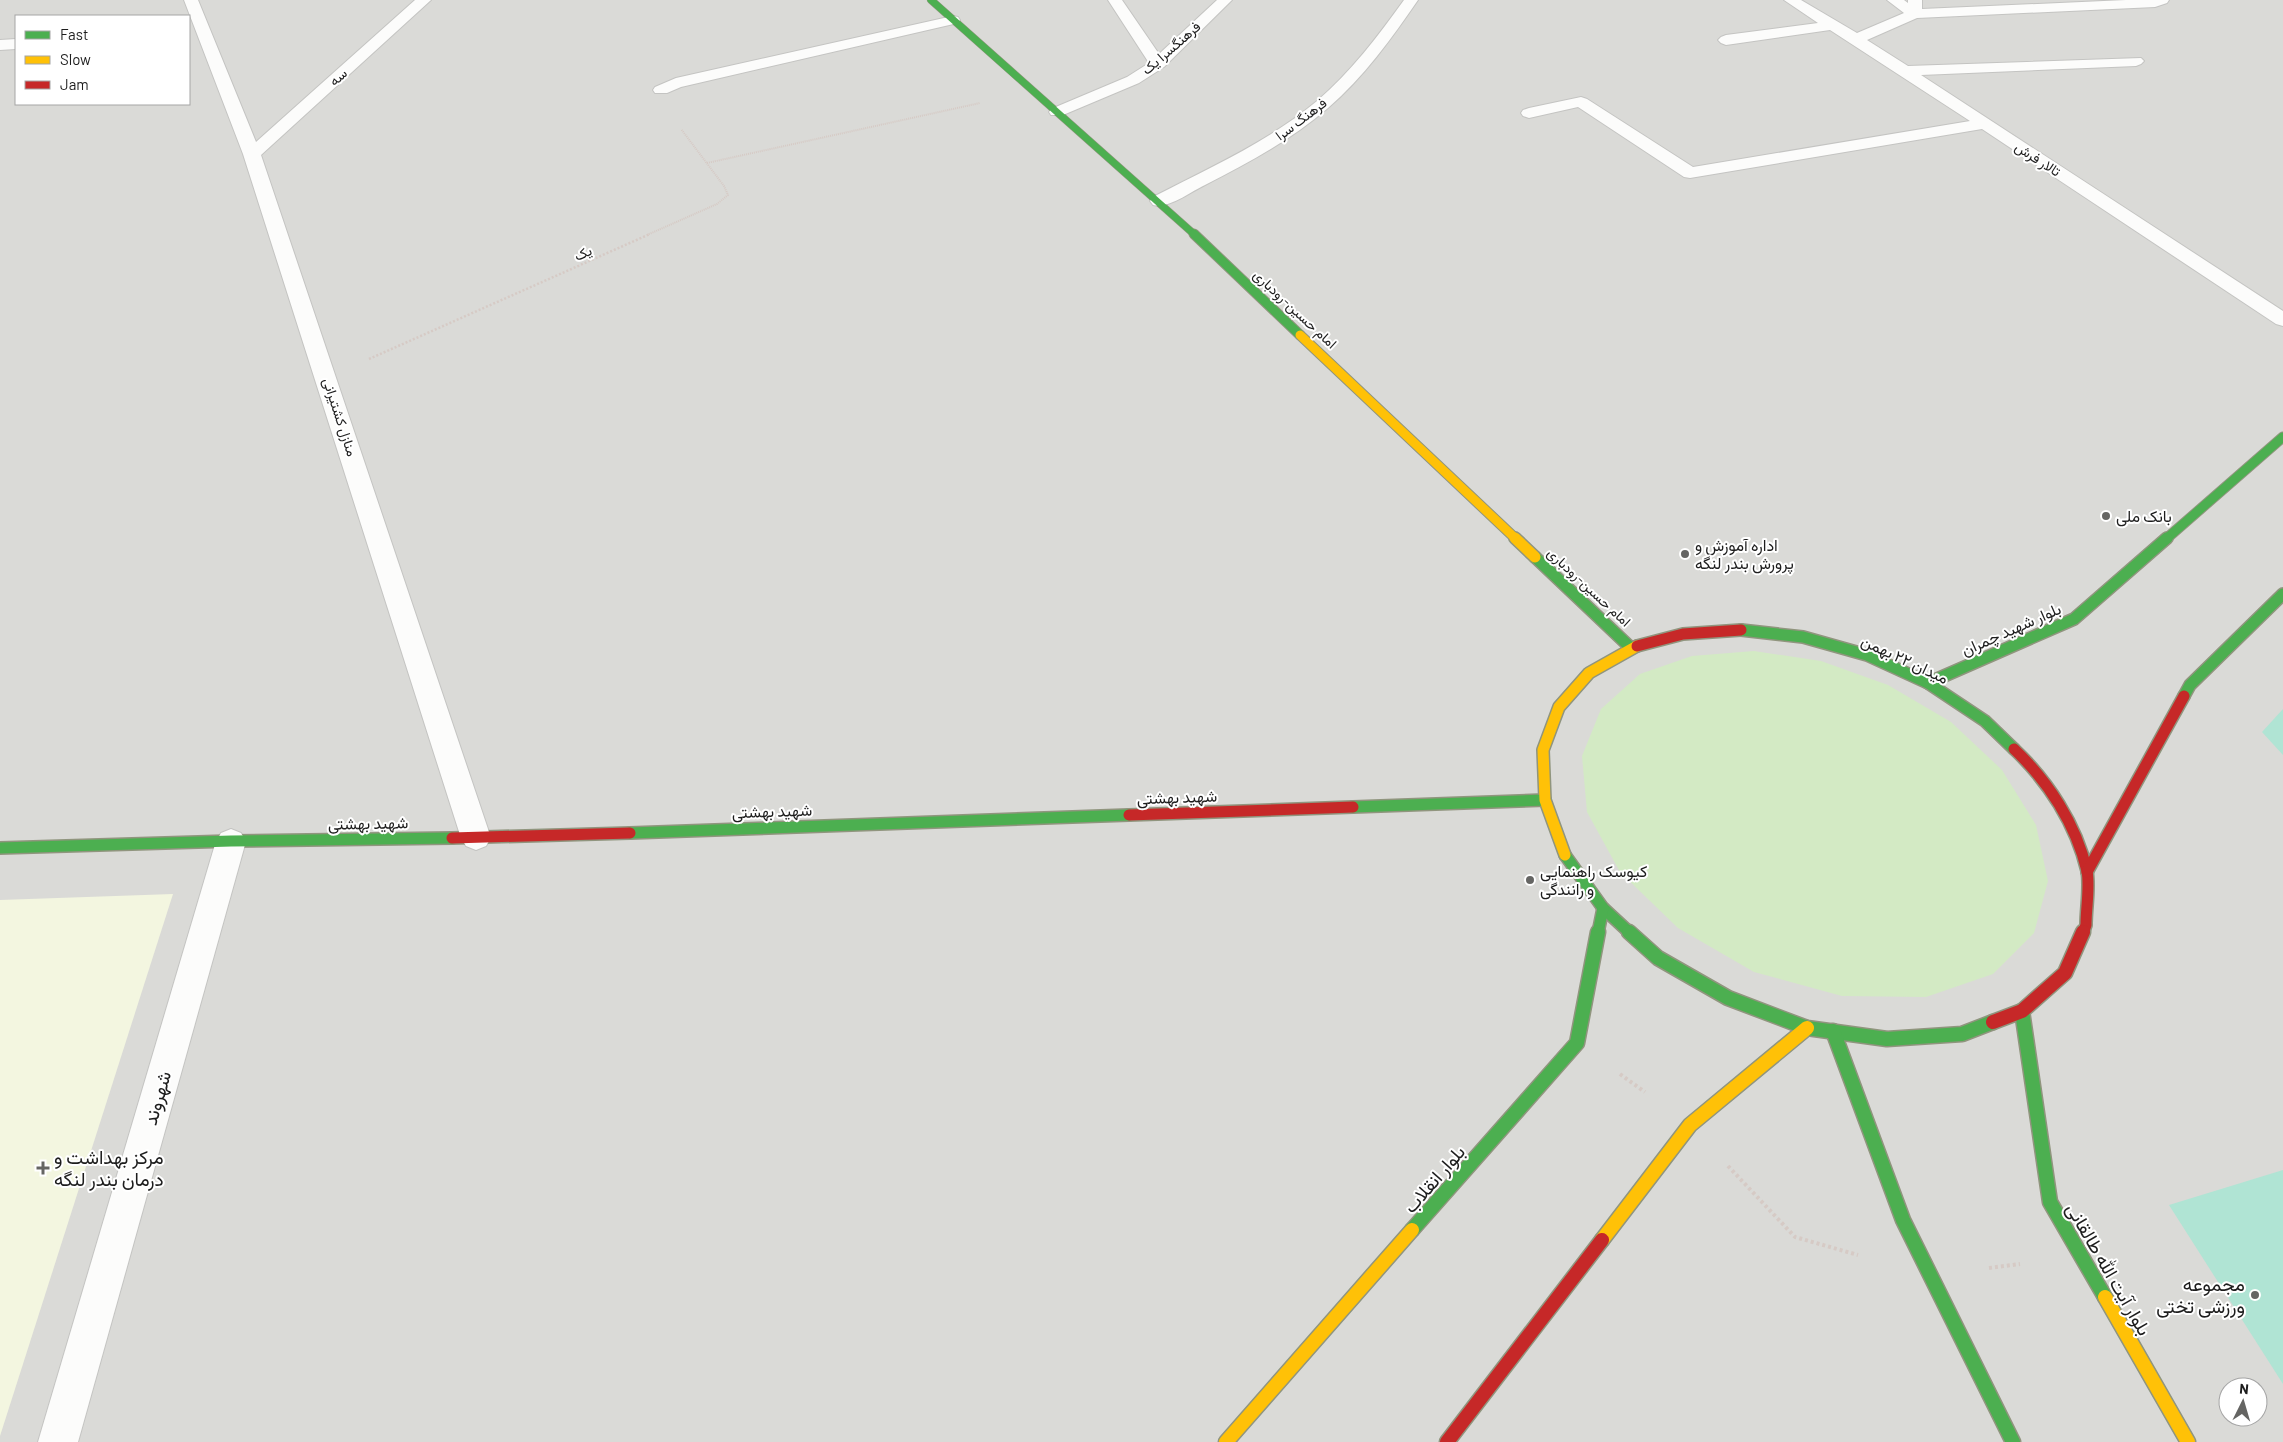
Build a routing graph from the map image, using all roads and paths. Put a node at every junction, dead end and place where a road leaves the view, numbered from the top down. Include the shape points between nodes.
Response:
1 (191, 0) edge
2 (424, 0) edge
3 (931, 0) edge
4 (1114, 0) edge
5 (1225, 0) edge
6 (1411, 0) edge
7 (1791, 0) edge
8 (1894, 0) edge
9 (2162, 0) edge
10 (1915, 7) edge
11 (953, 20) junction
12 (1833, 25) junction
13 (197, 35) edge
14 (1856, 39) junction
15 (1726, 40) dead end
16 (0, 44) edge
17 (15, 44) edge
18 (2136, 61) dead end
19 (1158, 64) junction
20 (1904, 71) junction
21 (661, 90) joint
22 (1033, 91) junction
23 (1057, 112) junction
24 (1530, 113) dead end
25 (1984, 124) junction
26 (252, 154) junction
27 (707, 163) junction
28 (1159, 200) junction
29 (2283, 320) edge
30 (327, 378) junction
31 (2283, 437) edge
32 (2283, 594) edge
33 (1631, 648) junction
34 (1928, 684) junction
35 (1545, 800) junction
36 (476, 838) junction
37 (231, 841) junction
38 (0, 848) edge
39 (2087, 872) junction
40 (1603, 908) junction
41 (2022, 1011) junction
42 (1808, 1028) junction
43 (1833, 1031) junction
44 (1577, 1043) junction
45 (1690, 1125) junction
46 (2082, 1257) junction
47 (1930, 1274) junction
48 (58, 1442) edge
49 (1226, 1442) edge
50 (1447, 1442) edge
51 (2013, 1442) edge
52 (2188, 1442) edge

1 - 13 street, منازل کشتیرانی
2 - 26 street, سه
3 - 11 main road, امام حسین-رودباری
4 - 19 street
5 - 19 street, فرهنگسرا یک
6 - 28 street, فرهنگ سرا via 1375,51 1322,105 1265,146
7 - 12 street, تالار فرش
8 - 10 street
9 - 10 street via 2155,3
10 - 14 street
11 - 21 street via 676,83
11 - 22 main road, امام حسین-رودباری
12 - 14 street, تالار فرش
12 - 15 street
13 - 26 street, منازل کشتیرانی
14 - 20 street, تالار فرش
16 - 17 street
18 - 20 street
19 - 23 street, فرهنگسرا یک via 1133,80
20 - 25 street, تالار فرش
21 - 27 path, یک via 657,98
22 - 23 main road, امام حسین-رودباری
22 - 27 path
23 - 28 main road, امام حسین-رودباری
24 - 25 street via 1581,102 1690,173
25 - 29 street, تالار فرش
26 - 30 street, منازل کشتیرانی
27 - 30 path, یک via 728,195 717,204
28 - 33 main road, امام حسین-رودباری
30 - 36 street, منازل کشتیرانی
31 - 34 main road, بلوار شهید چمران via 2074,619
32 - 39 main road via 2190,685
33 - 34 main road, میدان ۲۲ بهمن via 1692,633 1740,630 1794,636 1867,655
33 - 35 main road, میدان ۲۲ بهمن via 1589,673 1559,707 1543,750
34 - 39 main road, میدان ۲۲ بهمن via 1985,722 2033,767 2068,818
35 - 36 main road, شهید بهشتی
35 - 40 main road, میدان ۲۲ بهمن via 1564,854
36 - 37 main road, شهید بهشتی
37 - 38 main road, شهید بهشتی
37 - 48 street, شهروند
39 - 41 main road, میدان ۲۲ بهمن via 2086,925 2065,973
40 - 42 main road, میدان ۲۲ بهمن via 1658,958 1728,998
40 - 44 main road
41 - 43 main road, میدان ۲۲ بهمن via 1962,1034 1888,1039
41 - 46 main road, بلوار آیت الله طالقانی via 2050,1202
42 - 43 main road, میدان ۲۲ بهمن
42 - 45 main road
43 - 47 main road via 1902,1220
44 - 45 path
44 - 49 main road, بلوار انقلاب
45 - 47 path via 1794,1237
45 - 50 main road
46 - 47 path
46 - 52 main road, بلوار آیت الله طالقانی
47 - 51 main road

